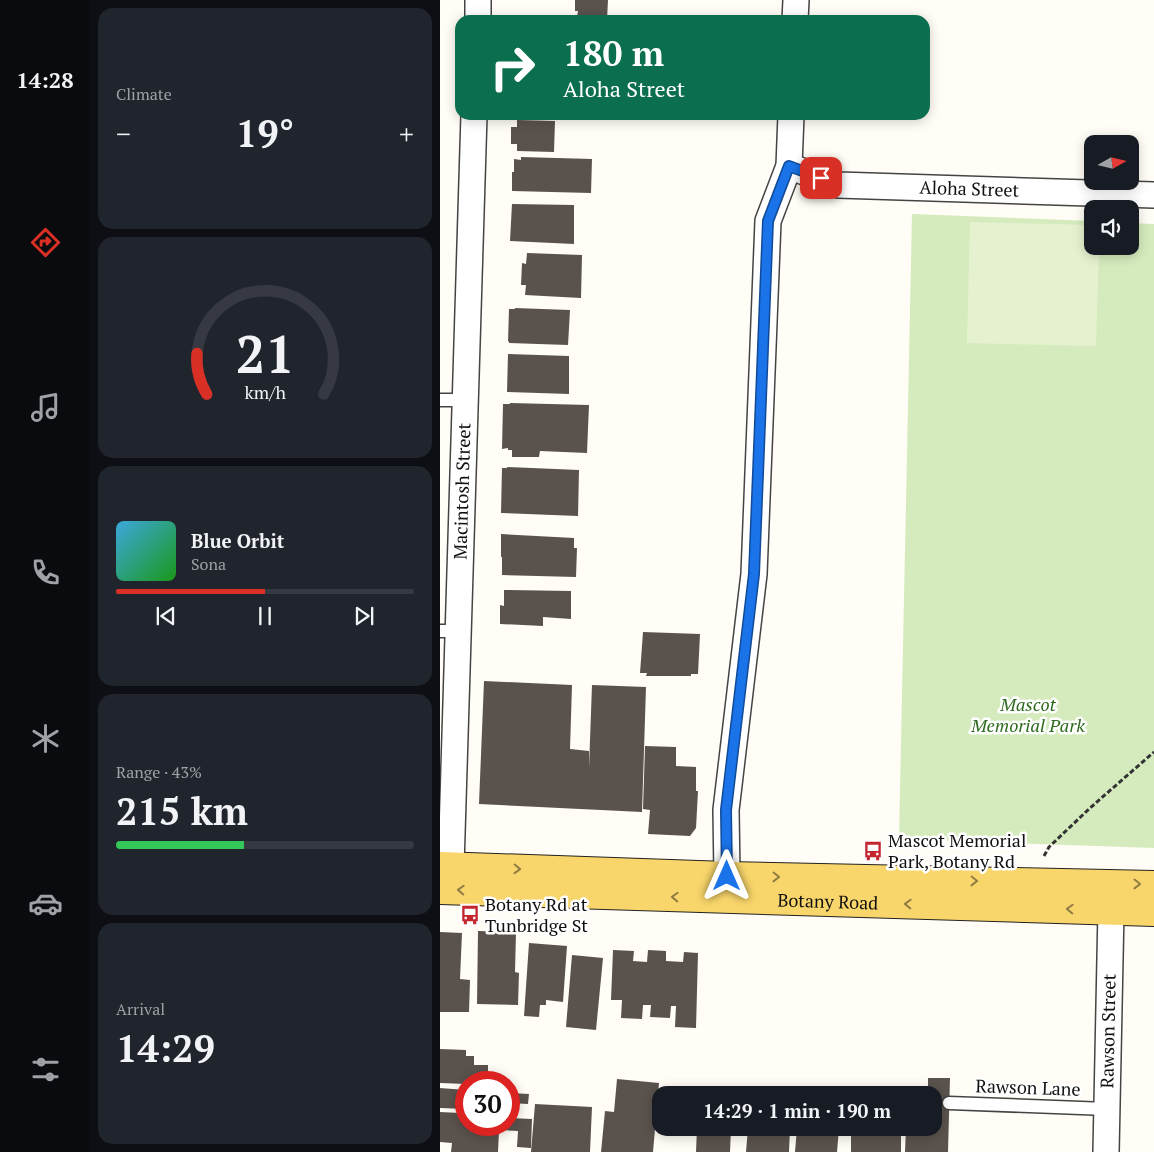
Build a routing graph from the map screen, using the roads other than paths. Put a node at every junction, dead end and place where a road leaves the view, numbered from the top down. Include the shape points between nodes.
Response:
1 (478, 0) edge
2 (796, 0) edge
3 (478, 15) edge
4 (795, 15) edge
5 (474, 120) edge
6 (791, 120) edge
7 (789, 166) junction
8 (1154, 196) edge
9 (440, 400) edge
10 (465, 400) junction
11 (449, 631) edge
12 (447, 726) edge
13 (444, 874) edge
14 (727, 876) junction
15 (1154, 885) edge
16 (1111, 910) junction
17 (1154, 912) edge
18 (949, 1103) dead end
19 (1107, 1109) junction
20 (1106, 1152) edge

1 - 3 street
2 - 4 street
5 - 10 street, Macintosh Street
6 - 7 street
7 - 8 street, Aloha Street via 838,184
7 - 14 street via 768,221 754,574 726,810
9 - 10 lane
10 - 11 street, Macintosh Street
11 - 12 street, Macintosh Street
12 - 13 street, Macintosh Street
13 -> 14 main road, Botany Road
16 -> 13 main road, Botany Road
14 -> 15 main road, Botany Road
16 - 17 main road, Botany Road
16 - 19 street, Rawson Street
18 - 19 lane, Rawson Lane
19 - 20 street, Rawson Street

